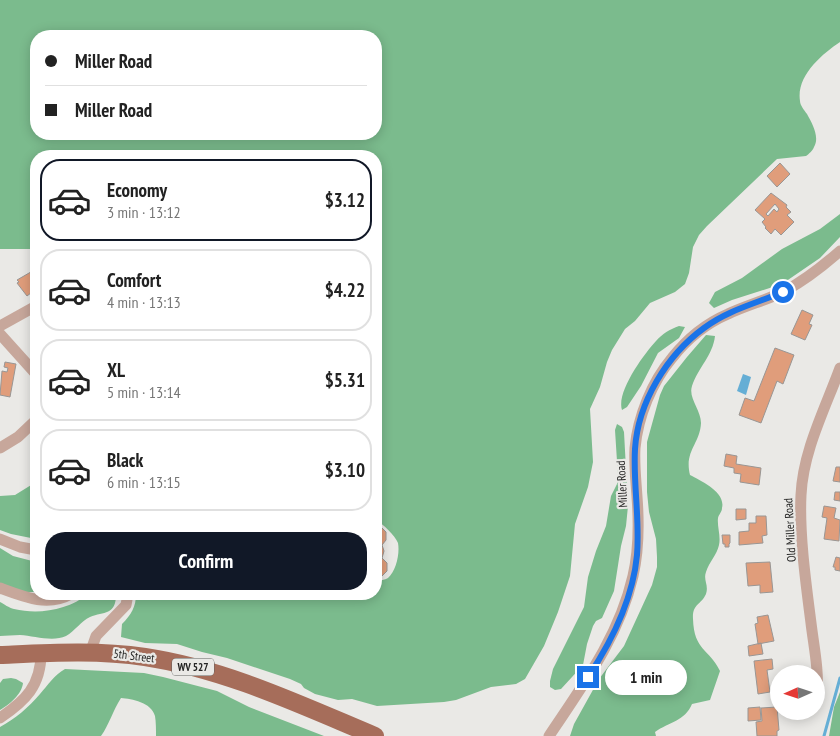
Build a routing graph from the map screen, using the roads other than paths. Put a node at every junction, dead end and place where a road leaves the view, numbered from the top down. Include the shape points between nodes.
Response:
1 (840, 251) edge
2 (30, 309) edge
3 (0, 326) edge
4 (0, 334) edge
5 (30, 367) edge
6 (840, 368) edge
7 (30, 425) edge
8 (0, 448) edge
9 (0, 539) edge
10 (30, 549) edge
11 (0, 588) edge
12 (30, 599) edge
13 (34, 600) edge
14 (54, 600) edge
15 (127, 600) edge
16 (90, 653) junction
17 (41, 654) junction
18 (0, 655) edge
19 (817, 665) edge
20 (0, 718) edge
21 (375, 736) edge
22 (549, 736) edge

1 - 22 street, Miller Road via 792,287 727,314 704,328 682,347 660,375 645,407 635,447 638,539 628,596 600,660
2 - 3 street
4 - 5 street
6 - 19 street, Old Miller Road via 807,458 801,494 808,594
7 - 8 street
9 - 10 street
11 - 12 street
13 - 14 street
15 - 16 street via 126,605 94,639
16 - 17 main road, 5th Street / WV 527
16 - 21 main road, 5th Street / WV 527 via 146,657 201,669
17 - 18 main road, 5th Street / WV 527
17 - 20 street via 30,692 18,706

